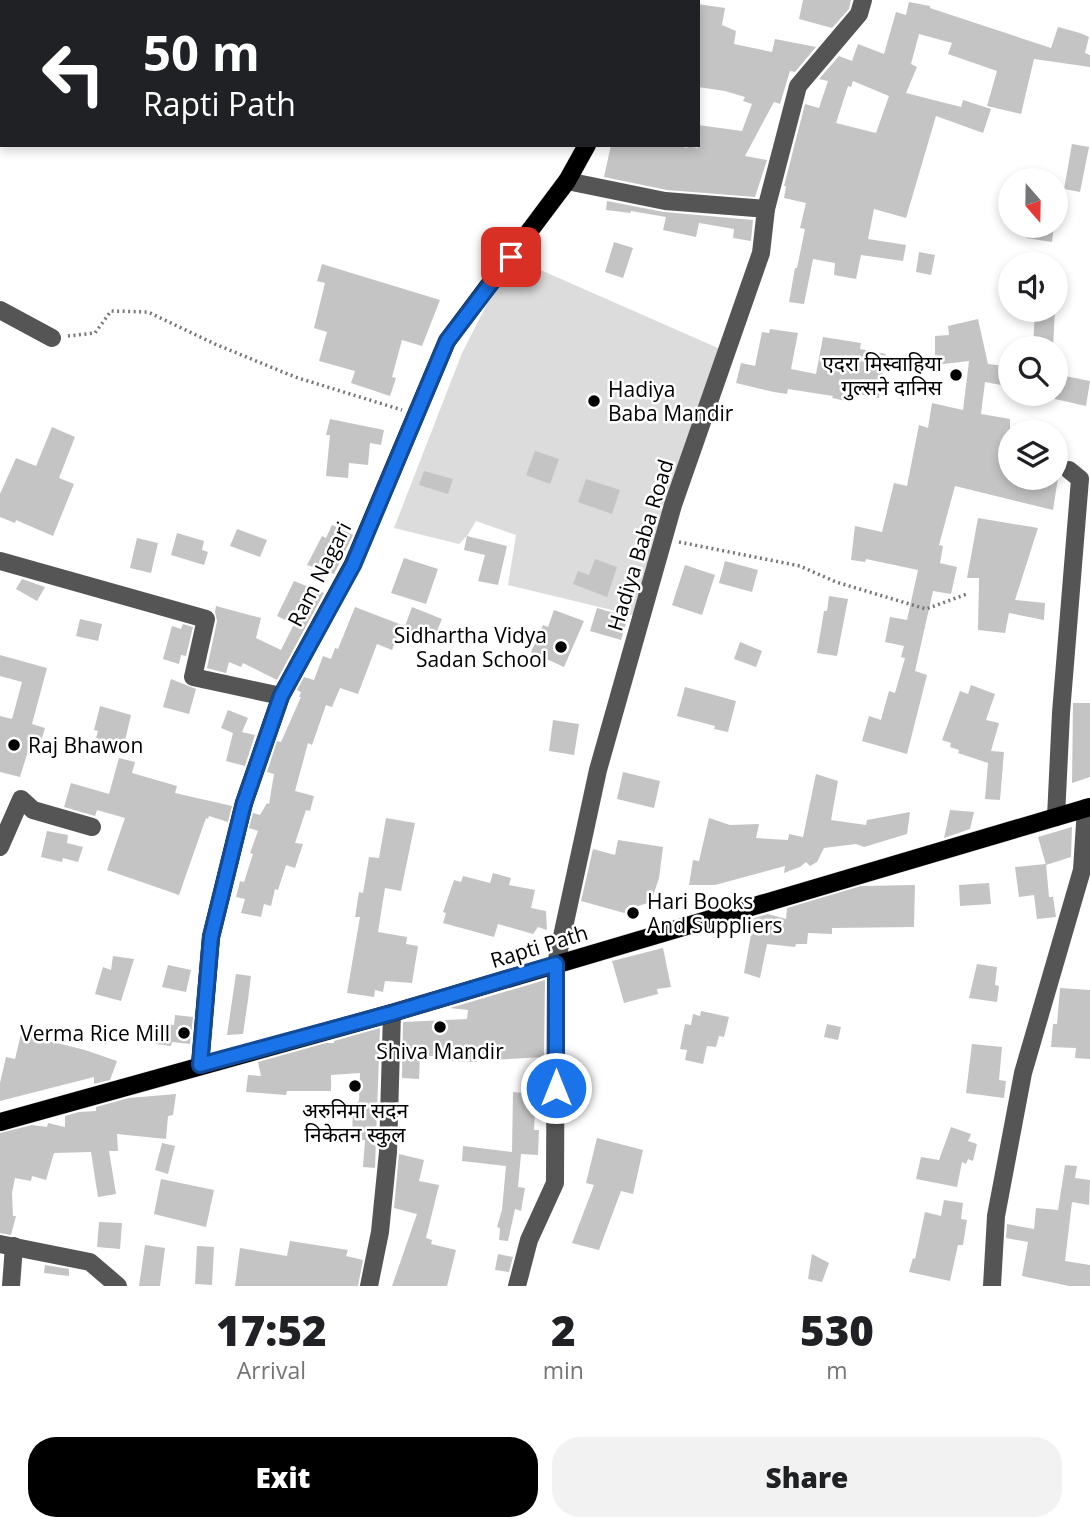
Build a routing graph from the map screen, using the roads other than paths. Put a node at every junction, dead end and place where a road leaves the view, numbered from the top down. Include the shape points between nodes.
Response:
1 (863, 0) edge
2 (586, 147) edge
3 (567, 181) junction
4 (766, 209) junction
5 (0, 310) edge
6 (52, 338) road end
7 (1069, 470) dead end
8 (0, 561) edge
9 (281, 696) junction
10 (1088, 807) edge
11 (1056, 817) junction
12 (92, 827) dead end
13 (0, 847) edge
14 (556, 964) junction
15 (392, 1013) junction
16 (200, 1065) junction
17 (0, 1122) edge
18 (7, 1245) edge
19 (11, 1286) edge
20 (118, 1286) edge
21 (369, 1286) edge
22 (517, 1286) edge
23 (992, 1286) edge

1 - 4 street, Hadiya Baba Road via 859,14 798,86
2 - 3 main road, Ram Nagari
3 - 4 street via 666,201
3 - 9 main road, Ram Nagari via 447,341 353,565
4 - 14 street, Hadiya Baba Road via 761,253 663,540 598,770
5 - 6 street
7 - 11 street via 1080,479
8 - 9 street via 205,619 193,677
9 - 16 main road, Ram Nagari via 244,803 211,937
10 - 11 main road, Rapti Path
10 - 23 street via 1082,870 1023,1073 996,1216
11 - 14 main road, Rapti Path
12 - 13 street via 33,810 21,799
14 - 15 main road, Rapti Path
14 - 22 street, Hadiya Baba Road via 555,1183 529,1240
15 - 16 main road, Rapti Path
15 - 21 street via 388,1152
16 - 17 main road, Rapti Path
18 - 19 street
18 - 20 street via 90,1262

